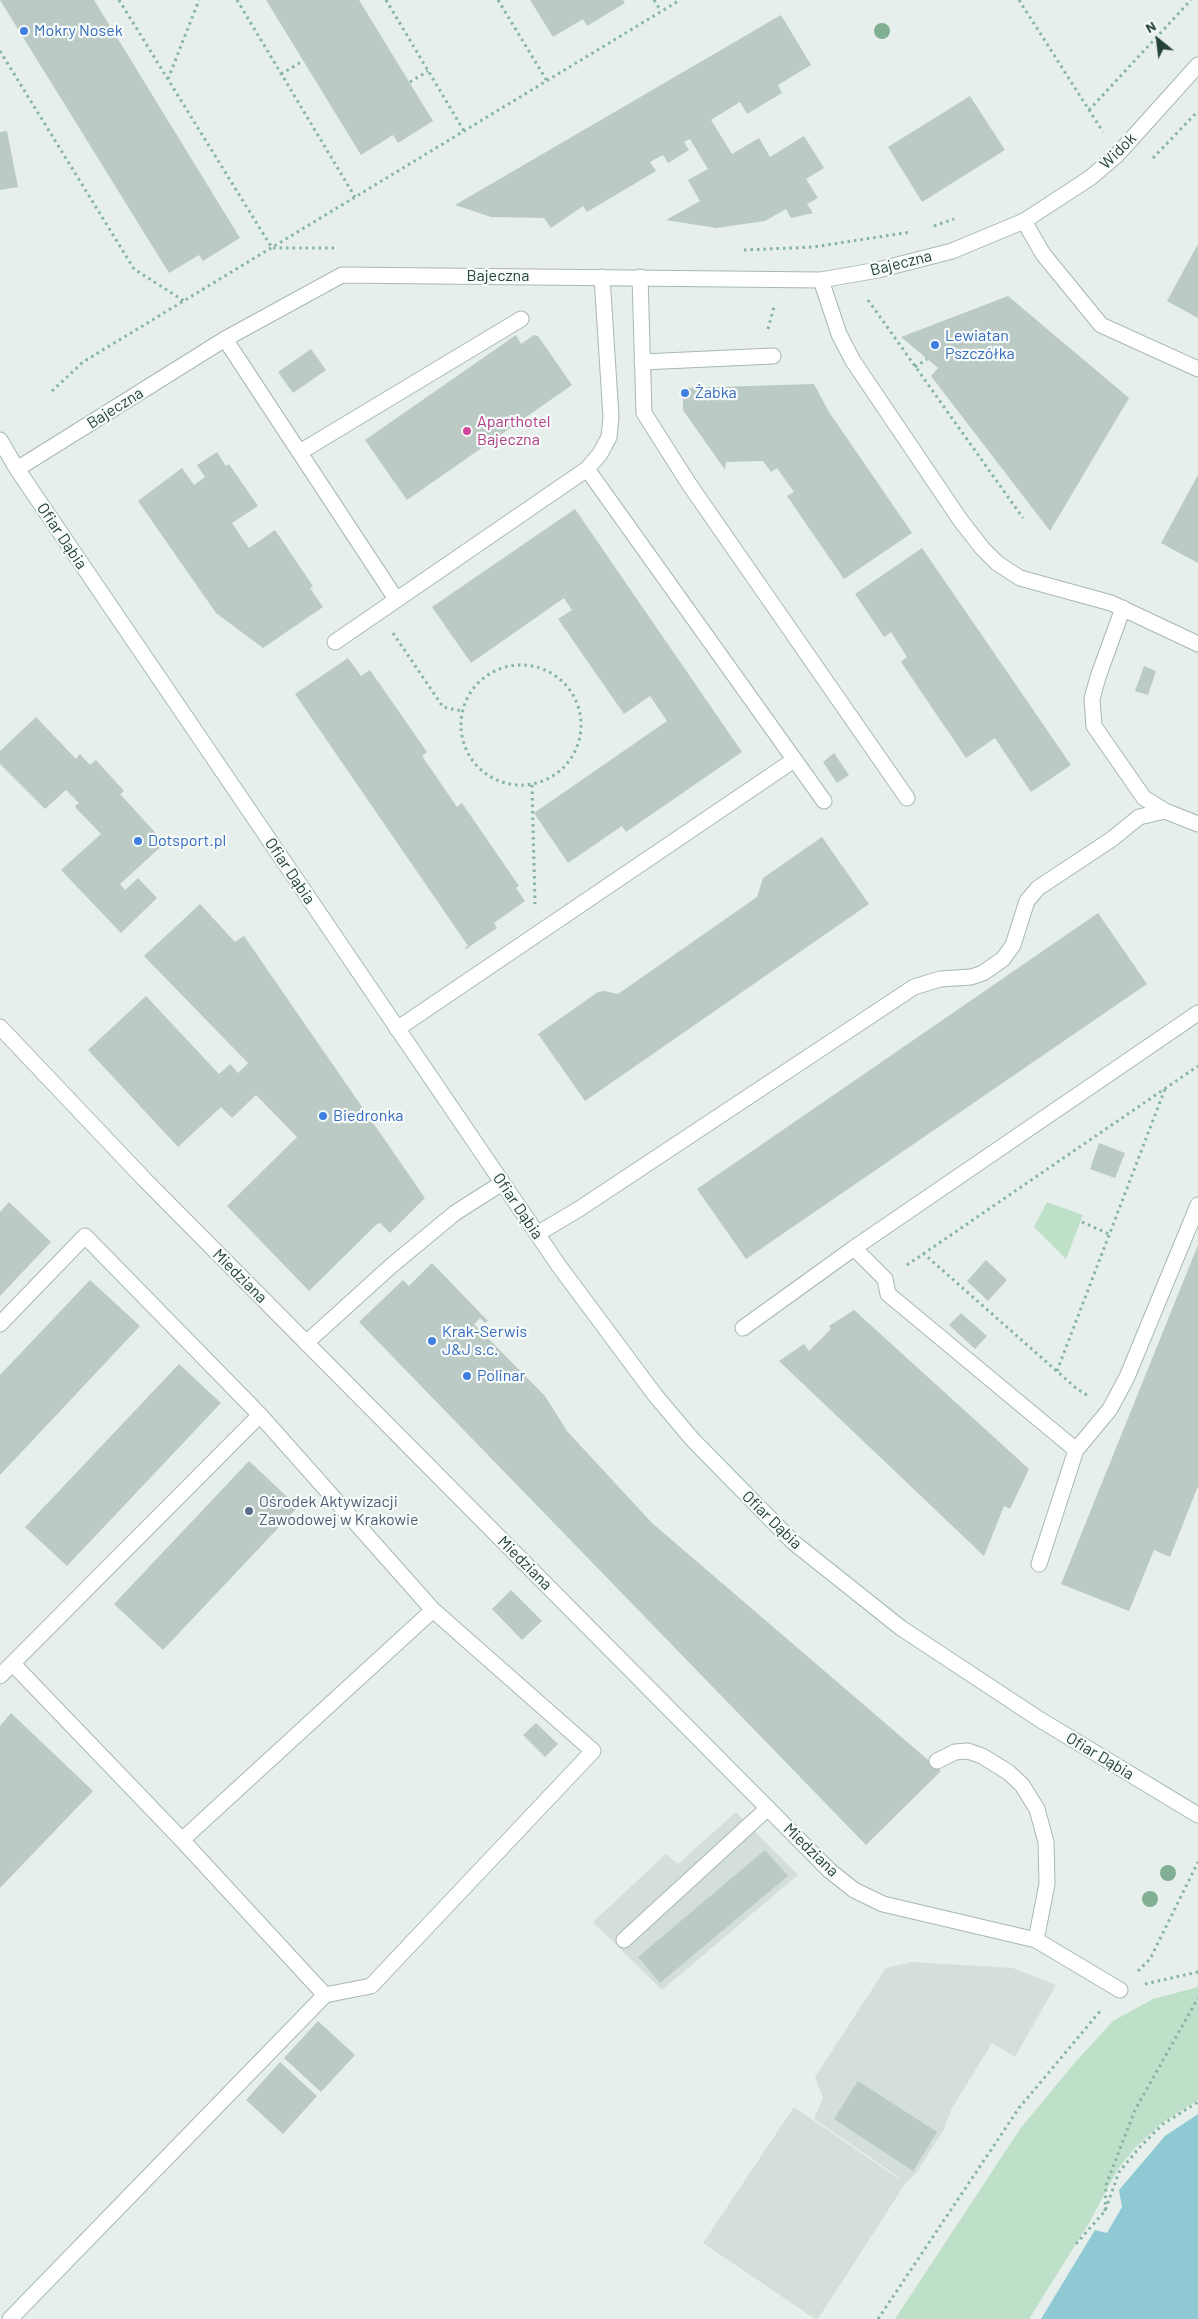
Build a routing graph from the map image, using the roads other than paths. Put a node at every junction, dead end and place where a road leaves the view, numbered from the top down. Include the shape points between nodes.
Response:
1 (1198, 64) edge
2 (1024, 221) junction
3 (602, 277) junction
4 (640, 277) junction
5 (821, 280) junction
6 (521, 318) dead end
7 (225, 339) junction
8 (772, 356) dead end
9 (642, 362) junction
10 (1198, 369) edge
11 (0, 440) edge
12 (300, 452) junction
13 (17, 469) junction
14 (588, 469) junction
15 (396, 599) junction
16 (1123, 608) junction
17 (336, 642) dead end
18 (1198, 644) edge
19 (794, 760) junction
20 (907, 798) dead end
21 (824, 801) dead end
22 (1165, 811) junction
23 (1198, 824) edge
24 (1198, 1013) edge
25 (0, 1026) edge
26 (398, 1029) junction
27 (502, 1183) junction
28 (1198, 1205) edge
29 (537, 1234) junction
30 (854, 1248) junction
31 (0, 1324) edge
32 (743, 1328) dead end
33 (306, 1343) junction
34 (260, 1415) junction
35 (1076, 1450) junction
36 (1039, 1564) dead end
37 (433, 1610) junction
38 (13, 1664) junction
39 (0, 1676) edge
40 (937, 1761) dead end
41 (768, 1808) junction
42 (1198, 1815) edge
43 (182, 1840) junction
44 (624, 1940) dead end
45 (1036, 1940) junction
46 (1120, 1990) road end
47 (324, 1995) junction
48 (10, 2319) edge

1 - 2 street, Widok via 1117,155 1090,178
2 - 5 street, Bajeczna via 952,250 878,270
2 - 10 street via 1043,254 1102,324
3 - 4 street, Bajeczna
3 - 7 street, Bajeczna via 342,275
3 - 14 street via 611,417 609,437
4 - 5 street, Bajeczna
4 - 9 street
5 - 16 street via 839,334 853,361 983,549 1020,578
6 - 12 street
7 - 12 street
7 - 13 street, Bajeczna
8 - 9 street
9 - 20 street via 644,413 689,484
11 - 13 street, Ofiar Dąbia
12 - 15 street
13 - 26 street, Ofiar Dąbia
14 - 15 street
14 - 19 street
15 - 17 street
16 - 18 street
16 - 22 street via 1092,699 1094,726 1144,798
19 - 21 street
19 - 26 street
22 - 23 street
22 - 29 street via 1139,817 1112,840 1038,888 1027,901 1012,945 1003,959 983,973 940,979 914,987
24 - 30 street
25 - 33 street, Miedziana via 146,1182
26 - 27 street, Ofiar Dąbia
27 - 29 street, Ofiar Dąbia
27 - 33 street via 455,1213
28 - 35 street via 1127,1377 1110,1409
29 - 42 street, Ofiar Dąbia via 655,1395 692,1439 793,1542 901,1628 1038,1719
30 - 32 street
30 - 35 street via 885,1279 888,1294
31 - 34 street via 85,1236
33 - 41 street, Miedziana
34 - 37 street
34 - 38 street
35 - 36 street
37 - 43 street
37 - 47 street via 593,1751 370,1986
38 - 39 street
38 - 43 street
40 - 45 street via 955,1752 968,1751 982,1756 1022,1785 1037,1809 1046,1842 1047,1884
41 - 44 street
41 - 45 street, Miedziana via 829,1870 854,1890 883,1904
43 - 47 street
45 - 46 street, Miedziana
47 - 48 street

